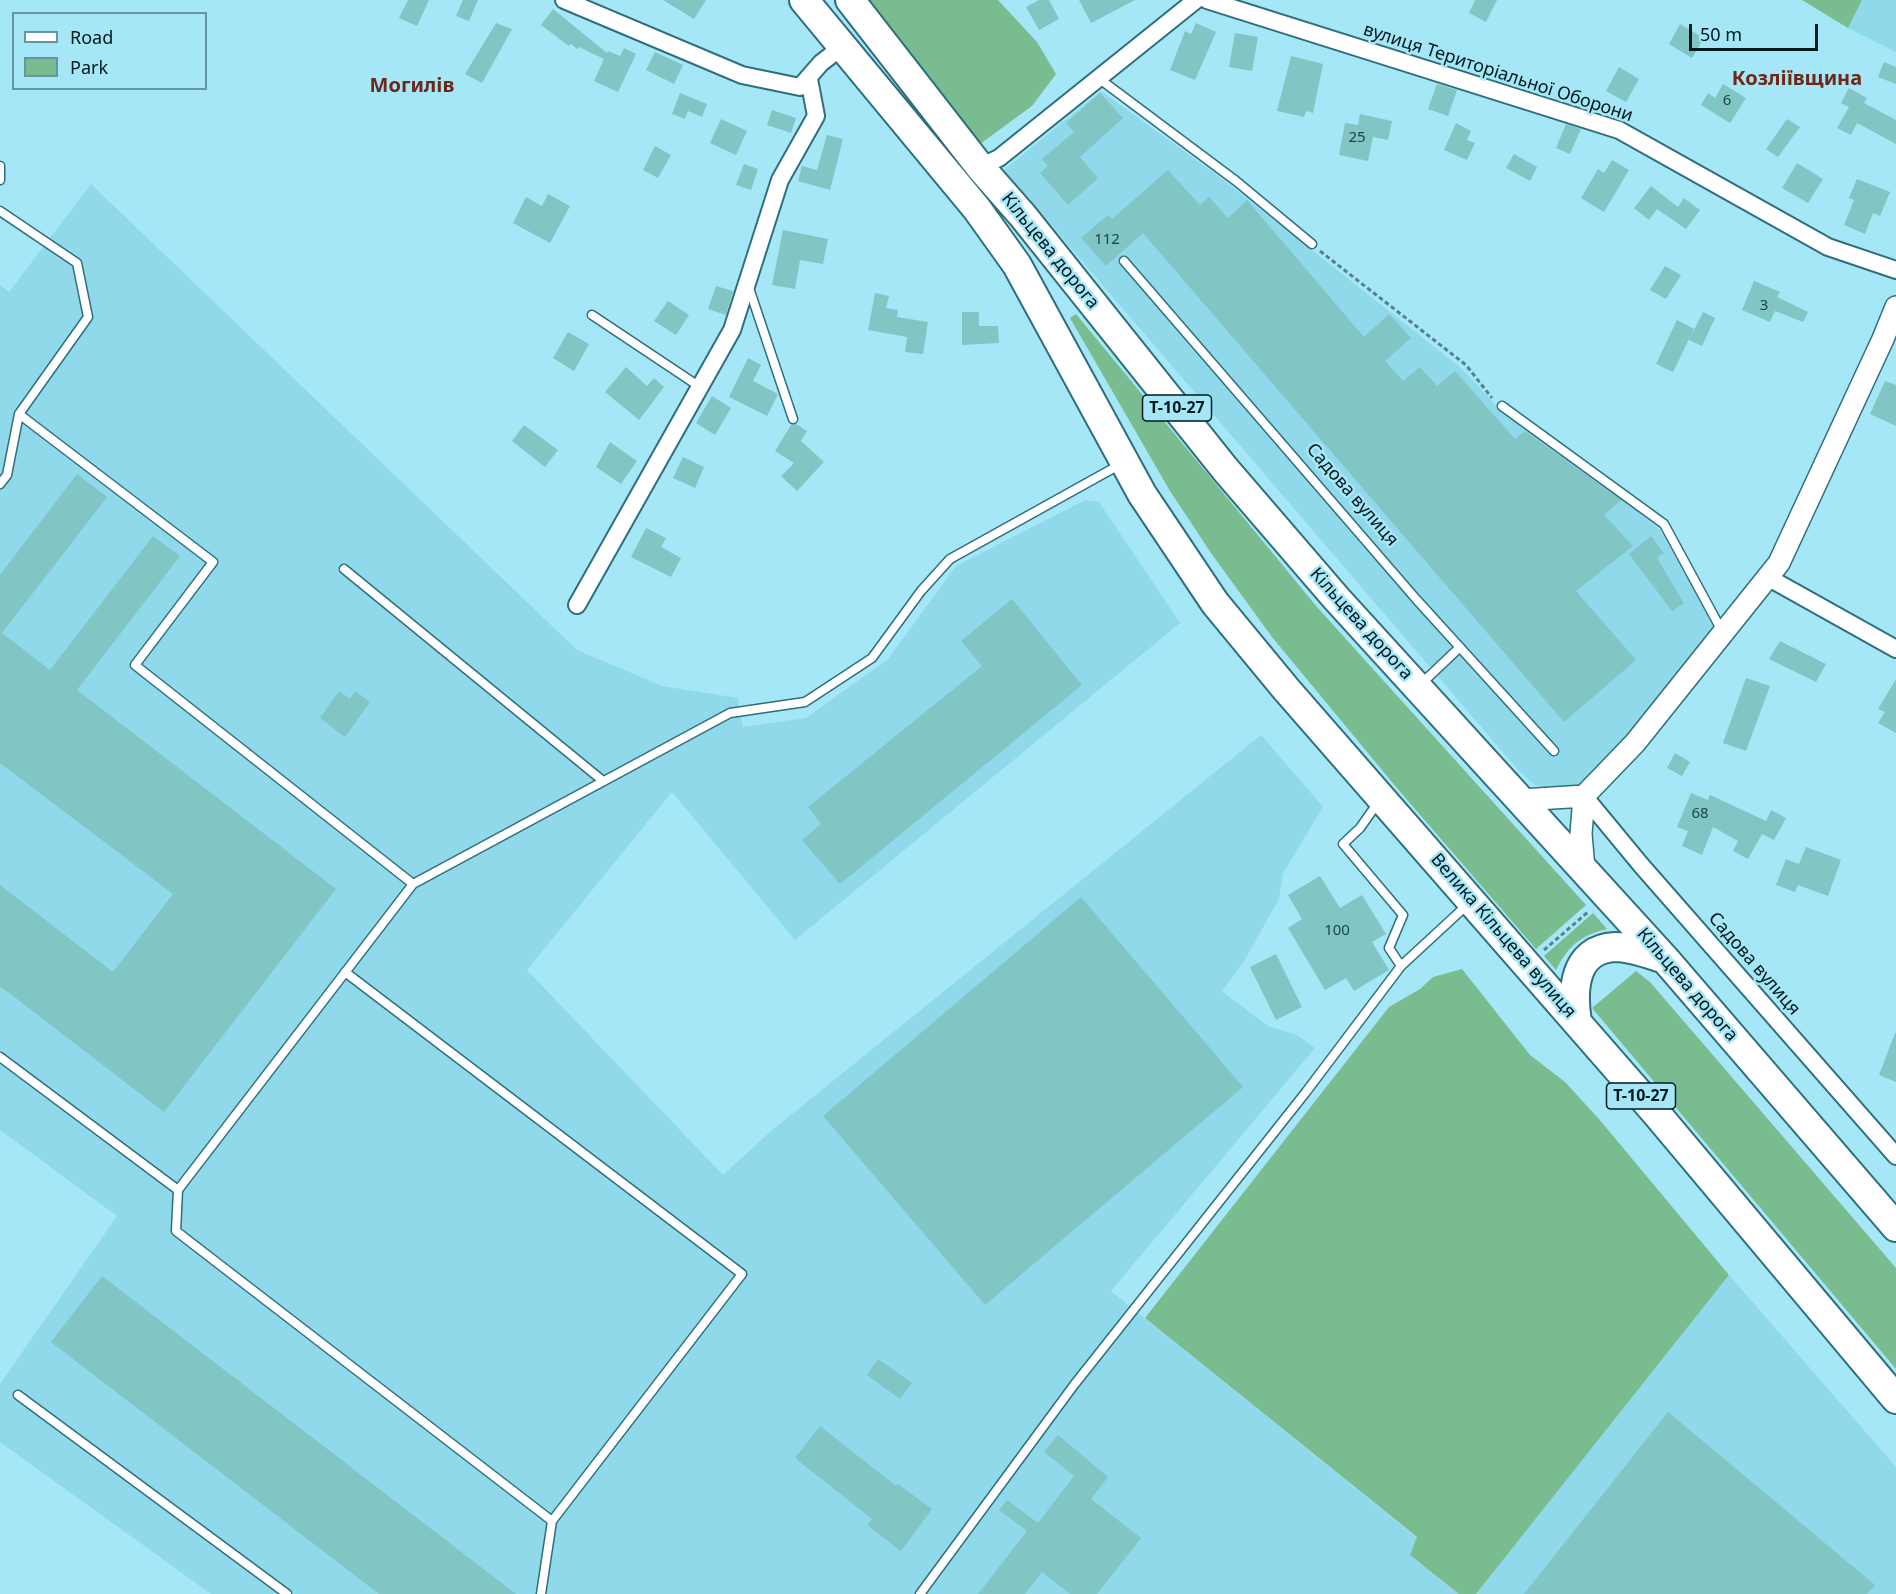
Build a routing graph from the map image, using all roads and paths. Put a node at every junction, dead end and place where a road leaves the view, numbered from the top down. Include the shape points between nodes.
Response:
1 (564, 0) edge
2 (804, 0) edge
3 (850, 0) edge
4 (1196, 0) edge
5 (1207, 0) edge
6 (843, 46) junction
7 (1096, 77) junction
8 (809, 80) junction
9 (980, 167) junction
10 (0, 168) edge
11 (0, 180) edge
12 (0, 211) edge
13 (1312, 244) joint
14 (1124, 261) dead end
15 (1896, 270) edge
16 (747, 282) junction
17 (1896, 307) edge
18 (592, 315) dead end
19 (700, 387) junction
20 (1502, 406) joint
21 (19, 414) junction
22 (793, 419) dead end
23 (1124, 463) junction
24 (0, 484) edge
25 (344, 569) dead end
26 (1769, 578) junction
27 (577, 605) dead end
28 (1724, 634) junction
29 (1460, 647) junction
30 (1896, 649) edge
31 (1417, 687) junction
32 (1554, 751) dead end
33 (603, 782) junction
34 (1584, 796) junction
35 (1382, 797) junction
36 (1522, 800) junction
37 (1584, 869) junction
38 (413, 884) junction
39 (1472, 901) junction
40 (1588, 912) dead end
41 (1542, 951) dead end
42 (1665, 959) junction
43 (1401, 966) junction
44 (345, 972) junction
45 (1577, 1022) junction
46 (0, 1057) edge
47 (1896, 1156) edge
48 (178, 1190) junction
49 (1893, 1220) edge
50 (18, 1395) dead end
51 (1896, 1399) edge
52 (552, 1521) junction
53 (287, 1594) edge
54 (541, 1594) edge
55 (920, 1594) edge

1 - 8 street via 742,75 800,87
2 - 6 highway, Кільцева дорога / Т-10-27
3 - 9 highway, Кільцева дорога / Т-10-27
4 - 7 street
5 - 15 street, вулиця Територіальної Оборони via 1619,130 1828,247
6 - 8 street via 821,63
6 - 23 highway, Кільцева дорога / Т-10-27 via 977,209 1017,265
7 - 9 street via 999,158
7 - 13 lane via 1236,181
8 - 16 street via 816,116 780,180
9 - 31 highway, Кільцева дорога / Т-10-27 via 1225,469
10 - 11 lane
12 - 21 lane via 77,263 88,317
13 - 20 path via 1466,365
14 - 29 lane, Садова вулиця
16 - 19 street via 732,330
16 - 22 lane
17 - 26 street via 1793,537
18 - 19 lane
19 - 27 street
20 - 28 lane via 1664,524
21 - 24 lane via 7,475
21 - 38 lane via 213,562 135,665
23 - 33 lane via 950,559 872,658 805,702 730,713
23 - 35 highway, Велика Кільцева вулиця / Т-10-27 via 1215,603
25 - 33 lane
26 - 28 street
26 - 30 street
28 - 34 street via 1635,743
29 - 31 lane
29 - 32 lane, Садова вулиця
31 - 36 highway, Кільцева дорога / Т-10-27
33 - 38 lane
34 - 36 street
34 - 37 street
34 - 47 street, Садова вулиця
35 - 39 highway, Велика Кільцева вулиця / Т-10-27
35 - 43 lane via 1343,844 1403,915 1389,948
36 - 37 highway, Кільцева дорога / Т-10-27
37 - 42 highway, Кільцева дорога / Т-10-27
38 - 44 lane
39 - 43 lane
39 - 45 highway, Велика Кільцева вулиця / Т-10-27
40 - 41 path
42 - 45 highway via 1615,947 1595,954 1579,970 1574,983
42 - 49 highway, Кільцева дорога / Т-10-27
43 - 55 lane via 1074,1385
44 - 48 lane
44 - 52 lane via 742,1274
45 - 51 highway, Велика Кільцева вулиця / Т-10-27
46 - 48 lane
48 - 52 lane via 176,1231
50 - 53 lane
52 - 54 lane

